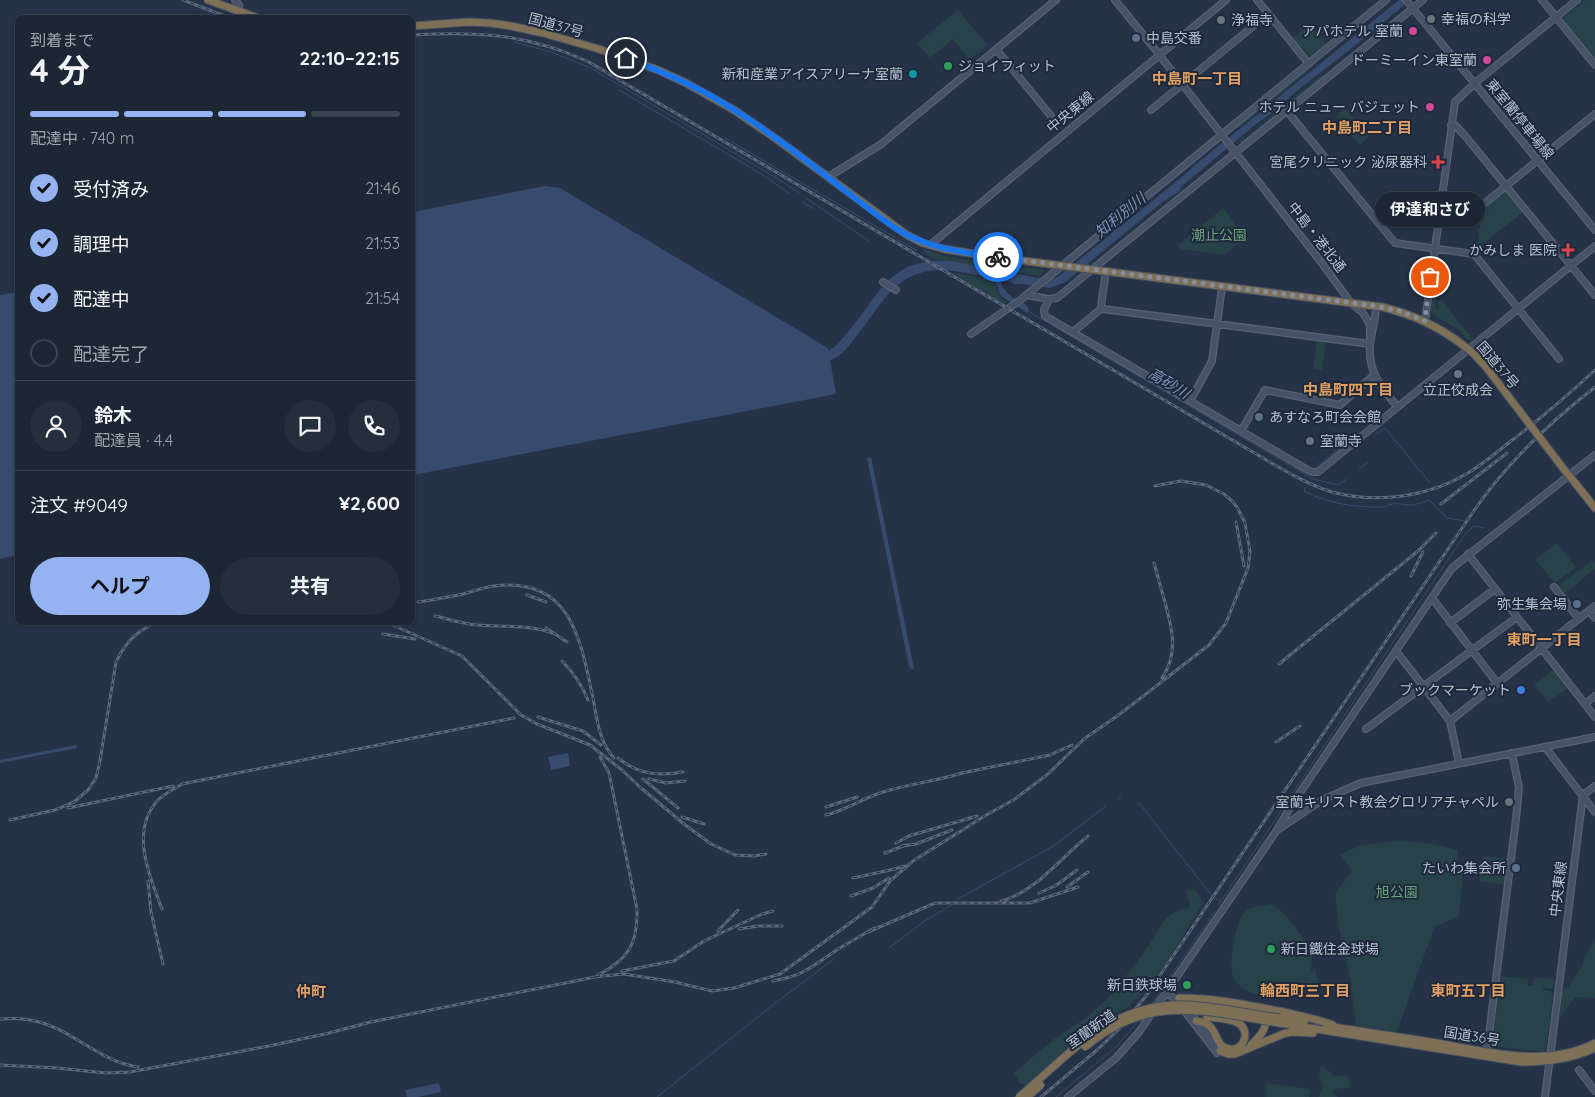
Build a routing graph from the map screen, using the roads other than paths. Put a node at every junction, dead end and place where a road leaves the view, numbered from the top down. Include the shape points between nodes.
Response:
1 (208, 0) edge
2 (234, 0) edge
3 (1056, 0) edge
4 (1115, 0) edge
5 (1226, 0) edge
6 (1257, 0) edge
7 (1386, 0) edge
8 (1422, 0) edge
9 (1542, 0) edge
10 (1577, 0) edge
11 (1410, 4) edge
12 (239, 12) junction
13 (1268, 14) junction
14 (248, 15) edge
15 (1556, 17) junction
16 (415, 26) edge
17 (996, 49) junction
18 (1159, 55) junction
19 (1308, 64) junction
20 (1595, 65) edge
21 (1475, 83) junction
22 (1183, 84) junction
23 (1151, 110) dead end
24 (1287, 111) junction
25 (1595, 114) edge
26 (1051, 116) dead end
27 (1451, 125) junction
28 (1223, 136) junction
29 (1234, 150) junction
30 (1538, 160) junction
31 (828, 177) junction
32 (1506, 186) junction
33 (1480, 207) dead end
34 (1595, 230) edge
35 (930, 245) junction
36 (1595, 246) edge
37 (1434, 249) junction
38 (1061, 265) junction
39 (1570, 266) junction
40 (1092, 270) junction
41 (1106, 271) junction
42 (883, 282) dead end
43 (1222, 287) junction
44 (896, 290) dead end
45 (1026, 295) junction
46 (1595, 295) edge
47 (1048, 299) junction
48 (1351, 303) junction
49 (1376, 306) junction
50 (1102, 308) junction
51 (1518, 309) junction
52 (1425, 321) junction
53 (1217, 324) junction
54 (1073, 332) junction
55 (971, 334) dead end
56 (1370, 344) junction
57 (1559, 358) dead end
58 (1374, 375) junction
59 (1190, 401) junction
60 (1397, 406) junction
61 (1241, 431) junction
62 (1595, 455) edge
63 (1595, 508) edge
64 (1468, 554) junction
65 (1554, 587) dead end
66 (1495, 588) junction
67 (1432, 598) junction
68 (1595, 606) edge
69 (1589, 611) junction
70 (1517, 617) junction
71 (1595, 618) edge
72 (1579, 619) junction
73 (1450, 623) junction
74 (1541, 648) junction
75 (1472, 650) junction
76 (1396, 651) junction
77 (1497, 683) junction
78 (1424, 686) junction
79 (1595, 696) edge
80 (1585, 704) junction
81 (1595, 717) edge
82 (1450, 721) junction
83 (1366, 729) dead end
84 (1595, 737) edge
85 (1545, 747) junction
86 (1512, 753) junction
87 (1459, 763) junction
88 (1595, 786) edge
89 (1583, 795) junction
90 (1595, 812) edge
91 (1277, 830) junction
92 (1168, 991) junction
93 (1179, 998) junction
94 (1280, 1018) junction
95 (1196, 1021) junction
96 (1344, 1029) joint
97 (1104, 1032) junction
98 (1361, 1036) junction
99 (1087, 1039) junction
100 (1595, 1043) edge
101 (1248, 1048) junction
102 (1595, 1048) edge
103 (1487, 1051) junction
104 (1218, 1052) junction
105 (1550, 1059) junction
106 (1579, 1070) dead end
107 (1595, 1091) edge
108 (1019, 1097) edge
109 (1027, 1097) edge
110 (1068, 1097) edge
111 (1545, 1097) edge

1 - 12 highway
2 - 12 street via 239,4
3 - 17 street
4 - 18 street
5 - 18 street, 中央東線
6 - 13 street
7 - 19 street
8 - 11 street
9 - 15 street
10 - 15 street
11 - 21 street, 東室蘭停車場線
11 - 24 street
12 - 14 highway
13 - 19 street
13 - 22 street
15 - 20 street
15 - 21 street
16 - 31 highway, 国道37号 via 490,23 543,33 626,58 686,82 722,102
17 - 26 street
17 - 31 street via 880,145
18 - 22 street
18 - 35 street, 中央東線
19 - 28 street
21 - 27 street via 1455,102
21 - 30 street, 東室蘭停車場線
22 - 23 street
22 - 28 street
24 - 29 street
24 - 37 street via 1395,243
25 - 30 street
27 - 32 street via 1456,126
27 - 37 street
28 - 29 street, 中島・港北通
28 - 38 street
29 - 40 street
29 - 48 street, 中島・港北通
30 - 32 street
30 - 34 street, 東室蘭停車場線
31 - 35 highway, 国道37号 via 900,232
32 - 33 street
32 - 39 street
35 - 38 highway, 国道37号
36 - 39 street
37 - 51 street via 1474,254
37 - 52 street
38 - 40 highway, 国道37号
38 - 45 street
39 - 46 street
39 - 51 street
40 - 41 highway, 国道37号
40 - 47 street via 1057,298
41 - 43 highway, 国道37号
41 - 50 street
42 - 44 street
43 - 48 highway, 国道37号
43 - 53 street
45 - 47 street
45 - 55 street
47 - 54 street via 1044,314
48 - 49 highway, 国道37号
48 - 56 street, 中島・港北通 via 1368,321
49 - 52 highway, 国道37号
49 - 56 street
50 - 53 street
50 - 54 street
51 - 57 street
51 - 60 street
52 - 63 highway, 国道37号, bridge via 1463,345 1486,367
53 - 56 street
53 - 59 street via 1212,361
54 - 59 street
56 - 58 street
58 - 60 street via 1382,390
58 - 61 street via 1340,405 1266,390
59 - 61 street
60 - 61 street via 1318,472 1306,470
62 - 64 street
64 - 66 street
64 - 67 street via 1452,568
65 - 72 street
66 - 70 street
66 - 73 street
67 - 73 street
67 - 76 street
68 - 69 street
69 - 71 street
69 - 72 street
70 - 74 street
70 - 75 street
72 - 74 street
73 - 75 street
74 - 77 street
74 - 80 street
75 - 77 street
75 - 78 street
76 - 78 street
76 - 91 street
77 - 82 street
78 - 82 street
78 - 83 street
79 - 80 street
80 - 81 street
82 - 87 street
84 - 85 street
85 - 86 street
85 - 89 street
86 - 87 street
86 - 103 street via 1519,788
87 - 91 street via 1354,786 1316,804
88 - 89 street
89 - 90 street
89 - 105 street, 中央東線
91 - 92 street
92 - 93 street
92 - 104 street
92 - 110 street via 1122,1051
93 - 94 highway via 1222,1000
93 - 95 street
94 - 96 highway, 室蘭新道
94 - 97 highway, 室蘭新道, bridge via 1165,1010 1132,1018
94 - 98 highway, 室蘭新道
94 - 99 highway, 室蘭新道, bridge via 1204,1006 1164,1005 1123,1016
95 - 97 highway, bridge via 1210,1026 1224,1048 1234,1049 1244,1042 1245,1033 1231,1020 1187,1015 1159,1016
95 - 104 street
96 - 103 highway, 国道36号
97 - 109 highway, 室蘭新道, bridge
98 - 101 highway via 1339,1038 1291,1032
98 - 105 highway, 国道36号 via 1521,1062
99 - 101 highway, bridge via 1106,1021 1130,1009 1147,1004 1187,1001 1230,1006 1264,1015 1264,1032
99 - 108 highway, 室蘭新道, bridge
100 - 105 highway, 国道36号
101 - 104 highway via 1235,1054
102 - 105 highway, 国道36号 via 1580,1055
103 - 105 highway, 国道36号
105 - 111 street, 中央東線
106 - 107 street

